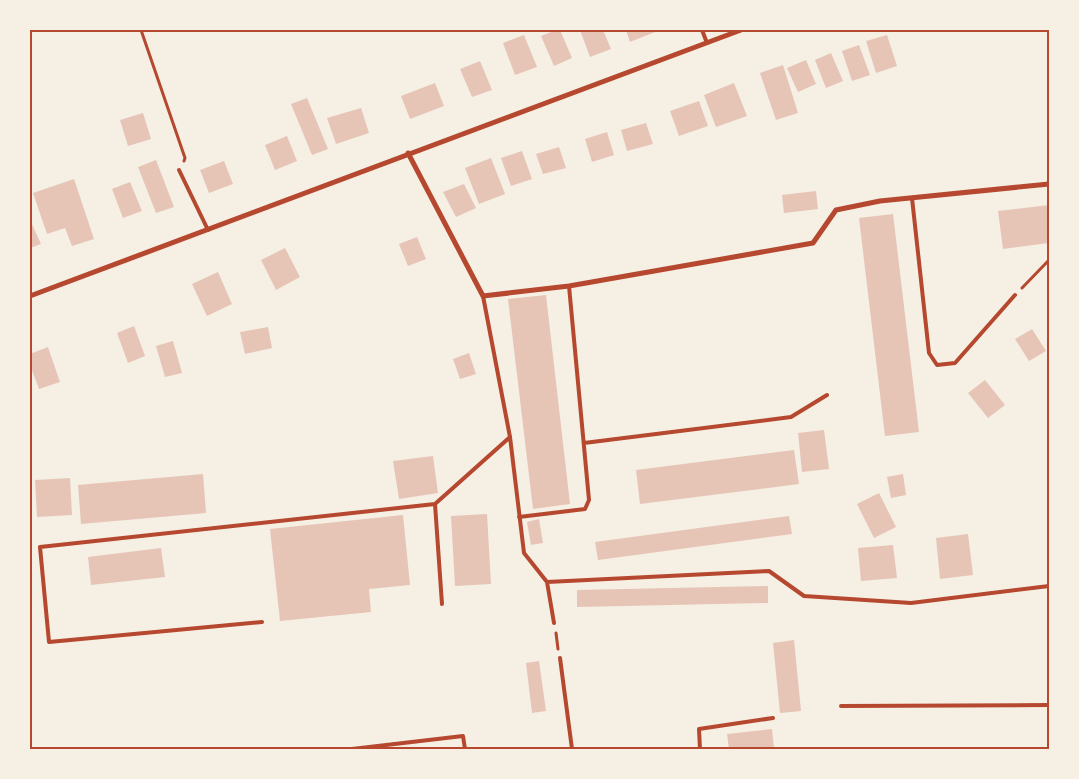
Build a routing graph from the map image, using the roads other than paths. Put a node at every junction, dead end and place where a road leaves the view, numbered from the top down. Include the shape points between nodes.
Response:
1 (702, 30) edge
2 (741, 30) edge
3 (707, 43) junction
4 (408, 153) junction
5 (179, 170) road end
6 (1049, 184) edge
7 (912, 198) junction
8 (208, 230) junction
9 (570, 286) junction
10 (1015, 295) road end
11 (30, 296) edge
12 (483, 296) junction
13 (827, 395) dead end
14 (510, 438) junction
15 (584, 443) junction
16 (435, 504) junction
17 (519, 517) junction
18 (547, 582) junction
19 (1049, 586) edge
20 (442, 604) dead end
21 (262, 622) dead end
22 (554, 623) road end
23 (560, 658) road end
24 (1049, 704) edge
25 (840, 706) dead end
26 (773, 718) dead end
27 (352, 749) edge
28 (465, 749) edge
29 (572, 749) edge
30 (700, 749) edge

1 - 3 lane
2 - 3 street
3 - 4 street
4 - 8 street
4 - 12 street
5 - 8 lane
6 - 7 street
7 - 9 street via 836,210 814,243
7 - 10 lane via 929,353 937,365 955,363
8 - 11 street
9 - 12 street
9 - 15 lane
12 - 14 lane
13 - 15 lane via 790,417
14 - 16 lane
14 - 17 lane
15 - 17 lane via 590,500 585,509
16 - 20 lane
16 - 21 lane via 40,547 49,642
17 - 18 lane via 524,553
18 - 19 lane via 769,571 804,596 911,603
18 - 22 lane
23 - 29 lane
24 - 25 lane
26 - 30 lane via 699,728
27 - 28 lane via 463,736

